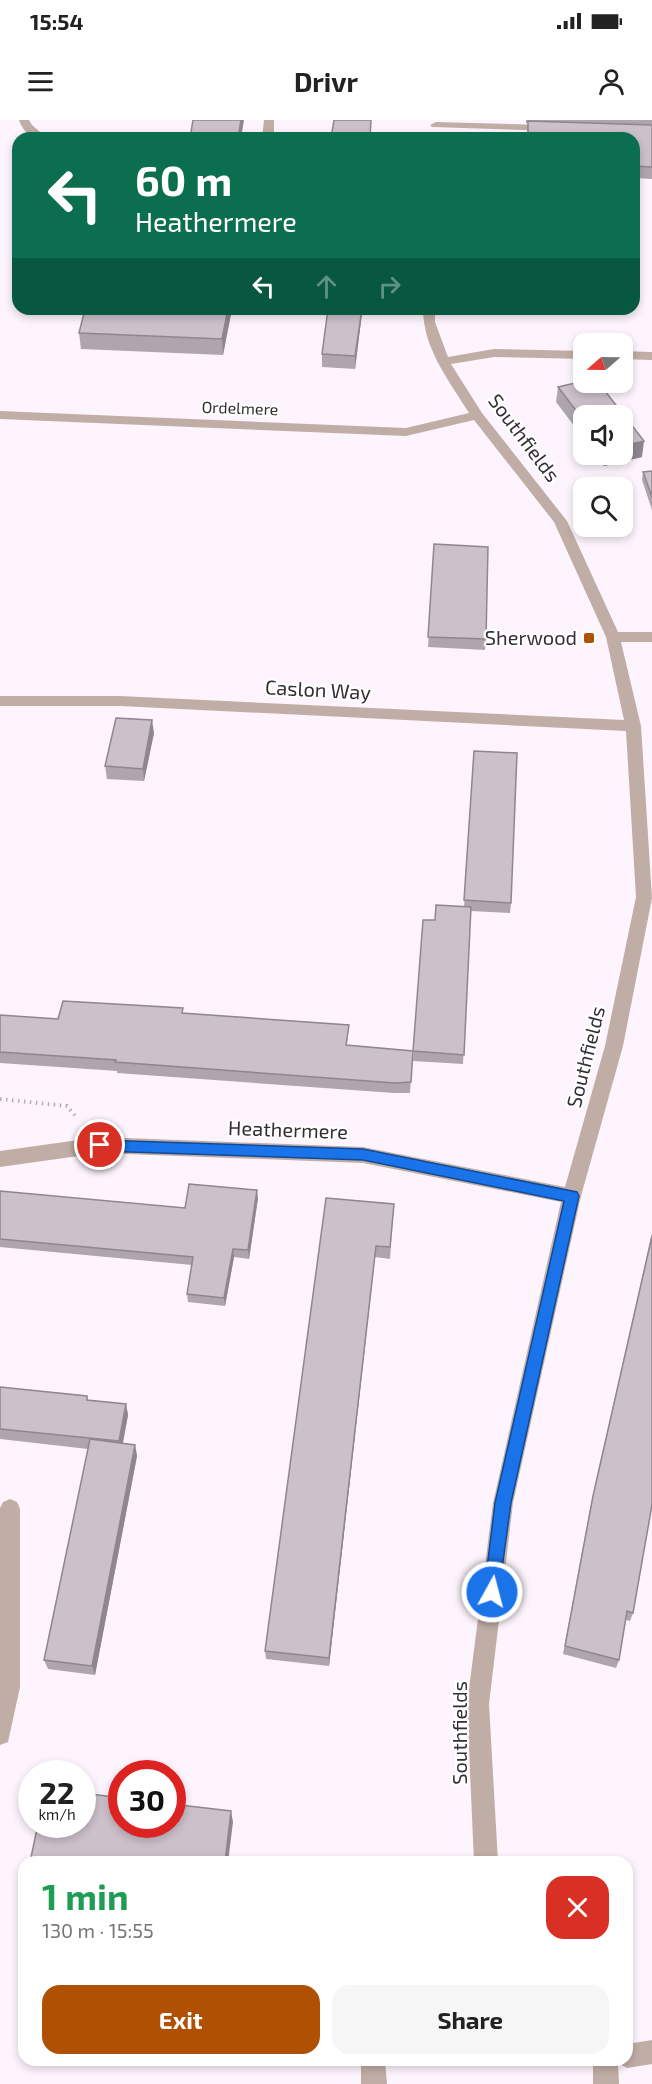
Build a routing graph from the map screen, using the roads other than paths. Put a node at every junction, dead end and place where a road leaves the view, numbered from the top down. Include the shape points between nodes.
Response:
1 (24, 120) edge
2 (436, 122) edge
3 (563, 129) edge
4 (33, 132) edge
5 (429, 315) edge
6 (573, 355) edge
7 (633, 355) edge
8 (652, 356) edge
9 (443, 362) junction
10 (0, 415) edge
11 (477, 415) junction
12 (613, 637) junction
13 (652, 637) edge
14 (0, 701) edge
15 (633, 726) junction
16 (0, 1159) edge
17 (572, 1196) junction
18 (10, 1509) dead end
19 (0, 1734) edge
20 (486, 1856) edge
21 (652, 2052) edge
22 (633, 2055) edge
23 (373, 2066) edge
24 (605, 2066) edge
25 (374, 2084) edge
26 (606, 2084) edge

1 - 4 street
2 - 3 street
5 - 9 street, Southfields
6 - 9 street via 494,353
7 - 8 street
9 - 11 street, Southfields
10 - 11 street, Ordelmere via 406,432
11 - 12 street, Southfields via 560,521
12 - 13 street
12 - 15 street, Southfields
14 - 15 street, Caslon Way via 120,701
15 - 17 street, Southfields via 644,897 614,1046
16 - 17 street, Heathermere via 100,1145 363,1155
17 - 20 street, Southfields via 503,1503 478,1704
18 - 19 street via 9,1687
21 - 22 street
23 - 25 street
24 - 26 street

